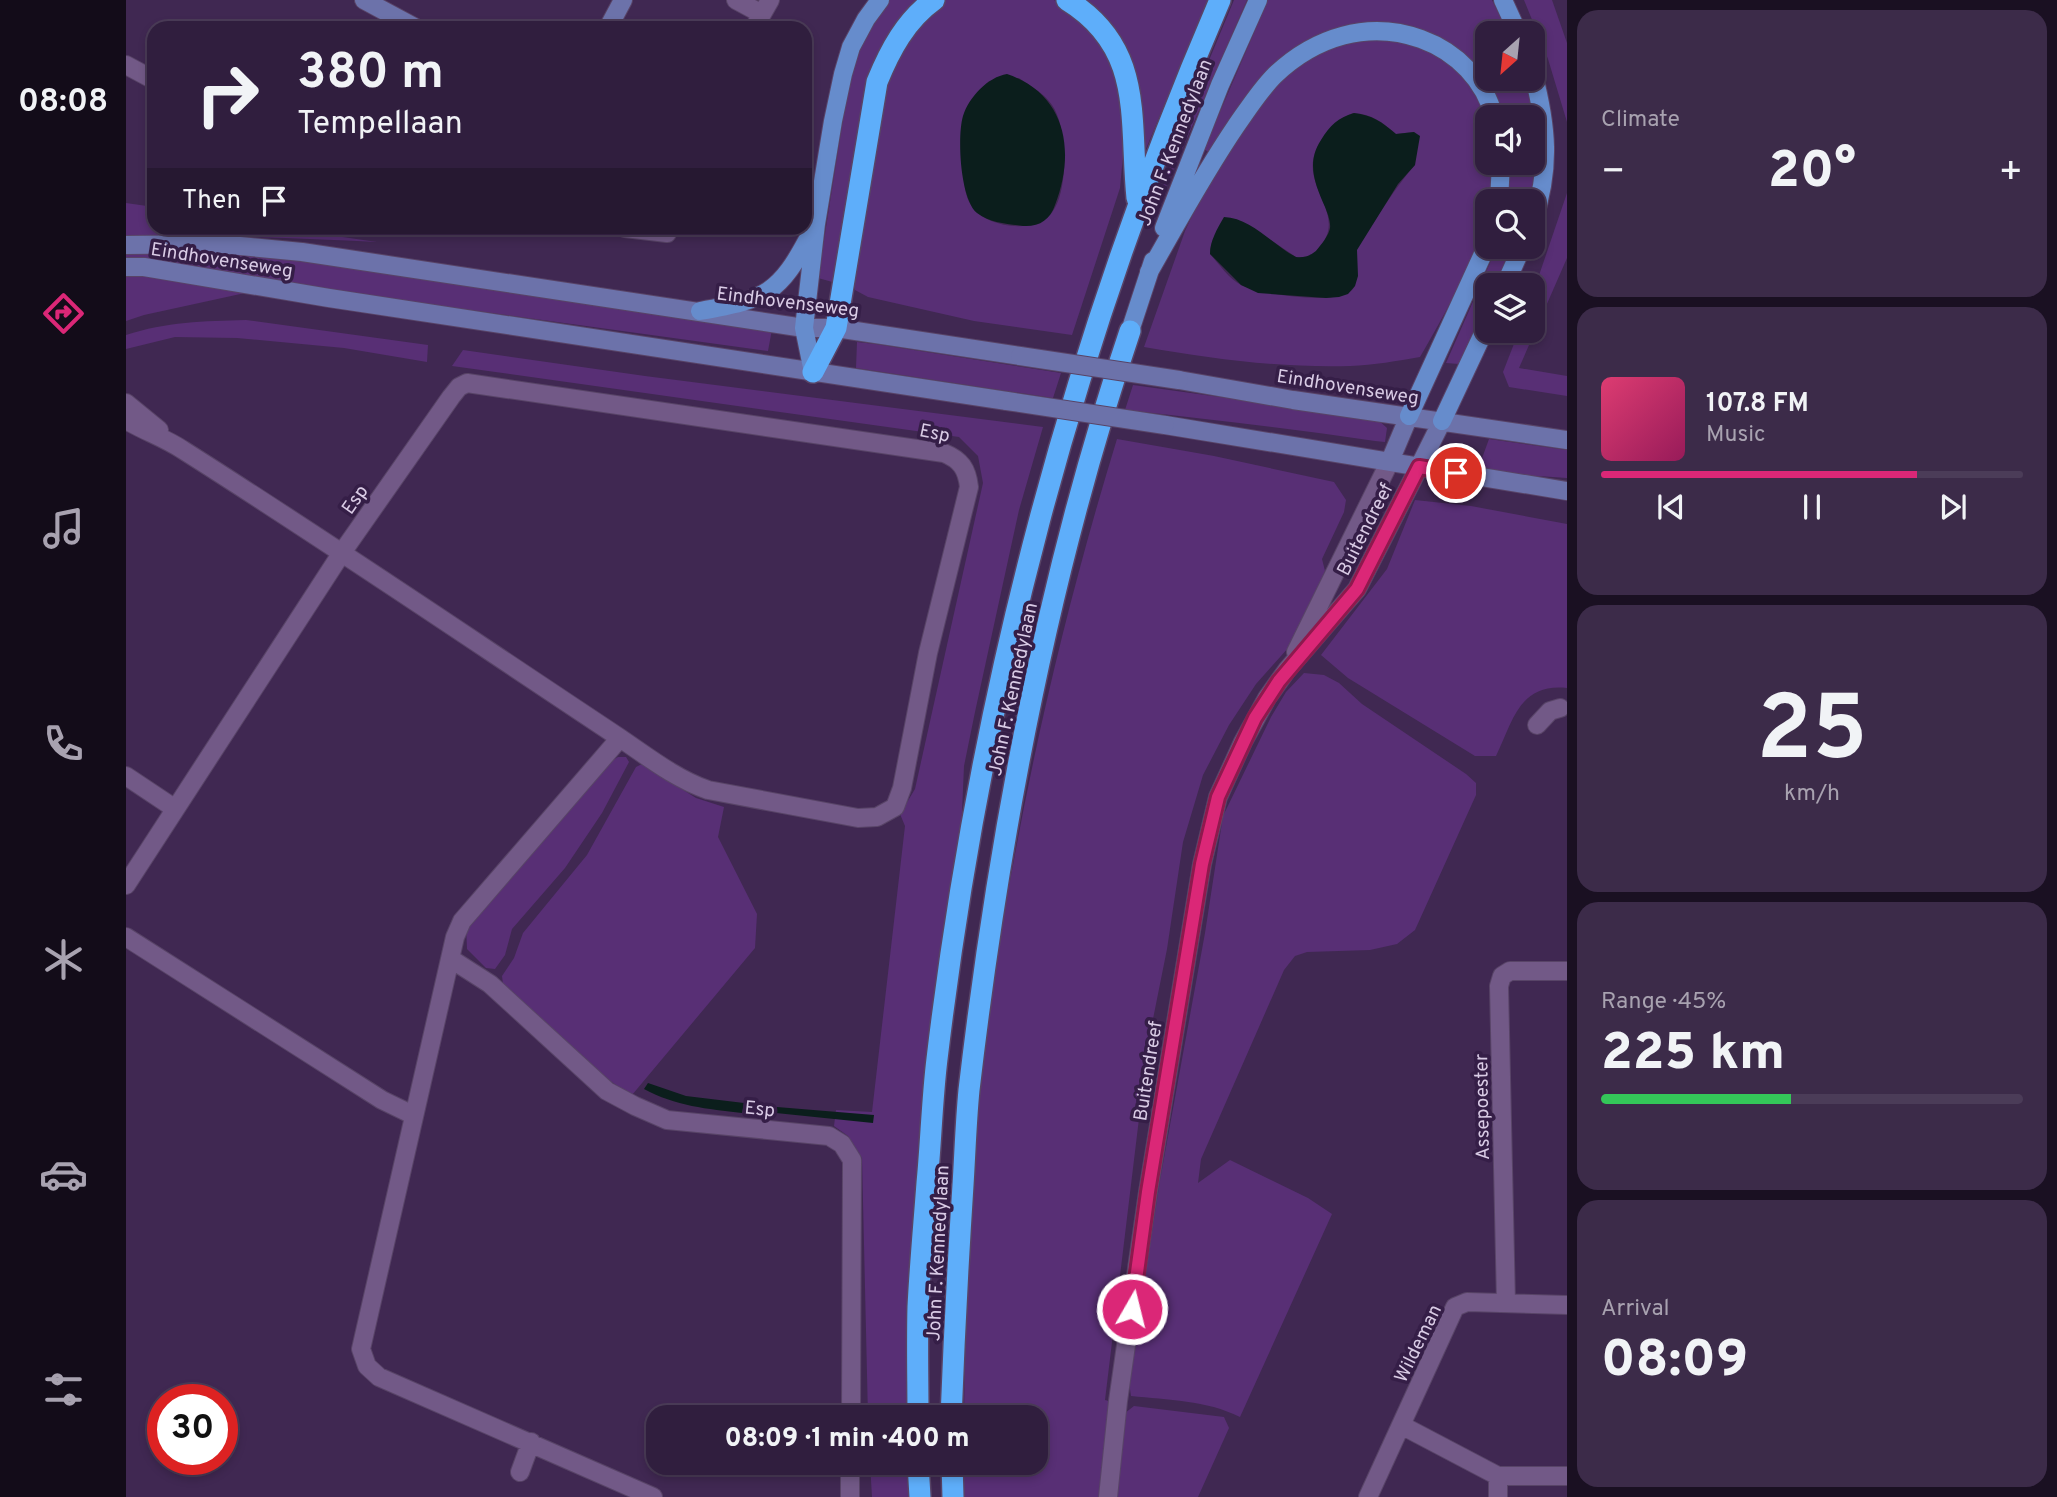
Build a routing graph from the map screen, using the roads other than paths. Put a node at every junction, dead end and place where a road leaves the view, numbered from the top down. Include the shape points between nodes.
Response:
1 (364, 0) edge
2 (623, 0) edge
3 (736, 0) edge
4 (880, 0) edge
5 (934, 0) edge
6 (1067, 0) edge
7 (1220, 0) edge
8 (1258, 0) edge
9 (1503, 0) edge
10 (762, 14) edge
11 (399, 21) edge
12 (612, 21) edge
13 (1513, 21) edge
14 (126, 65) edge
15 (147, 76) edge
16 (1538, 91) edge
17 (1489, 105) edge
18 (1542, 189) edge
19 (1137, 203) junction
20 (816, 224) junction
21 (812, 232) edge
22 (810, 235) edge
23 (126, 245) edge
24 (1481, 259) edge
25 (126, 267) edge
26 (1149, 272) junction
27 (700, 311) junction
28 (804, 328) junction
29 (836, 328) junction
30 (1130, 331) joint
31 (1479, 343) edge
32 (813, 372) junction
33 (126, 403) edge
34 (1409, 416) junction
35 (126, 420) edge
36 (1442, 421) junction
37 (1567, 440) edge
38 (180, 448) junction
39 (1390, 461) junction
40 (1419, 467) junction
41 (1567, 491) edge
42 (341, 554) junction
43 (1287, 670) junction
44 (1565, 708) edge
45 (1537, 725) dead end
46 (620, 738) junction
47 (126, 776) edge
48 (174, 808) junction
49 (126, 885) edge
50 (126, 937) edge
51 (452, 959) junction
52 (1567, 971) edge
53 (413, 1115) junction
54 (1506, 1303) junction
55 (1567, 1305) edge
56 (851, 1405) edge
57 (918, 1405) edge
58 (952, 1405) edge
59 (1401, 1425) junction
60 (850, 1475) edge
61 (919, 1475) edge
62 (952, 1475) edge
63 (1498, 1476) junction
64 (1567, 1476) edge
65 (653, 1497) edge
66 (850, 1497) edge
67 (920, 1497) edge
68 (953, 1497) edge
69 (1108, 1497) edge
70 (1368, 1497) edge
71 (1498, 1497) edge

1 - 11 main road
2 - 12 main road
3 - 10 street
4 - 20 main road via 851,47 843,74
5 - 29 highway via 898,38 877,82
6 - 19 highway via 1099,23 1125,70 1132,105
7 - 19 highway, John F. Kennedylaan
8 - 26 main road, John F. Kennedylaan via 1220,85
9 - 13 main road
14 - 15 street
16 - 18 main road via 1546,170
17 - 26 main road via 1478,79 1452,56 1408,34 1383,30 1343,34 1318,45 1274,75 1253,102 1215,157
19 - 57 highway, John F. Kennedylaan via 1092,336 1038,522 981,776 937,1061 918,1307
20 - 21 main road
20 - 28 main road
22 - 27 main road via 797,260 771,290 739,304
23 - 27 main road, Eindhovenseweg via 219,244 302,252
24 - 34 main road
25 - 32 main road, Eindhovenseweg
26 - 30 main road, John F. Kennedylaan
27 - 28 main road, Eindhovenseweg
28 - 29 main road, Eindhovenseweg
28 - 32 main road
29 - 32 highway
29 - 34 main road, Eindhovenseweg, bridge
30 - 58 highway, John F. Kennedylaan via 1105,404 1044,642 1011,802 969,1093
31 - 36 main road
32 - 39 main road, Eindhovenseweg, bridge
33 - 38 street, Esp
34 - 36 main road, Eindhovenseweg
34 - 39 main road
35 - 38 street, Esp
36 - 37 main road, Eindhovenseweg
36 - 40 main road
38 - 42 street, Esp
39 - 40 main road, Eindhovenseweg
39 - 43 street, Buitendreef
40 - 41 main road, Eindhovenseweg
40 - 43 street, Buitendreef via 1357,589
42 - 46 street, Esp
42 - 46 street, Esp via 451,397 467,383 944,453 963,465 969,486 895,807 877,817 858,818 708,790 690,784
42 - 48 street, Esp
43 - 69 street, Buitendreef via 1255,718 1230,768 1206,843 1148,1192
44 - 45 street via 1550,711
46 - 51 street via 461,921
47 - 48 street
48 - 49 street, Esp
50 - 53 street via 382,1100
51 - 53 street
51 - 56 street, Esp via 490,984 607,1091 635,1106 667,1120 829,1136 842,1144 852,1160 853,1186
52 - 54 street, Assepoester via 1510,971 1499,986
53 - 65 street via 361,1349 367,1366 379,1377 525,1457
54 - 55 street, Wildeman
54 - 59 street, Wildeman via 1467,1302 1455,1307
59 - 63 street
59 - 70 street, Wildeman
60 - 66 street
61 - 67 highway
62 - 68 highway
63 - 64 street
63 - 71 street

